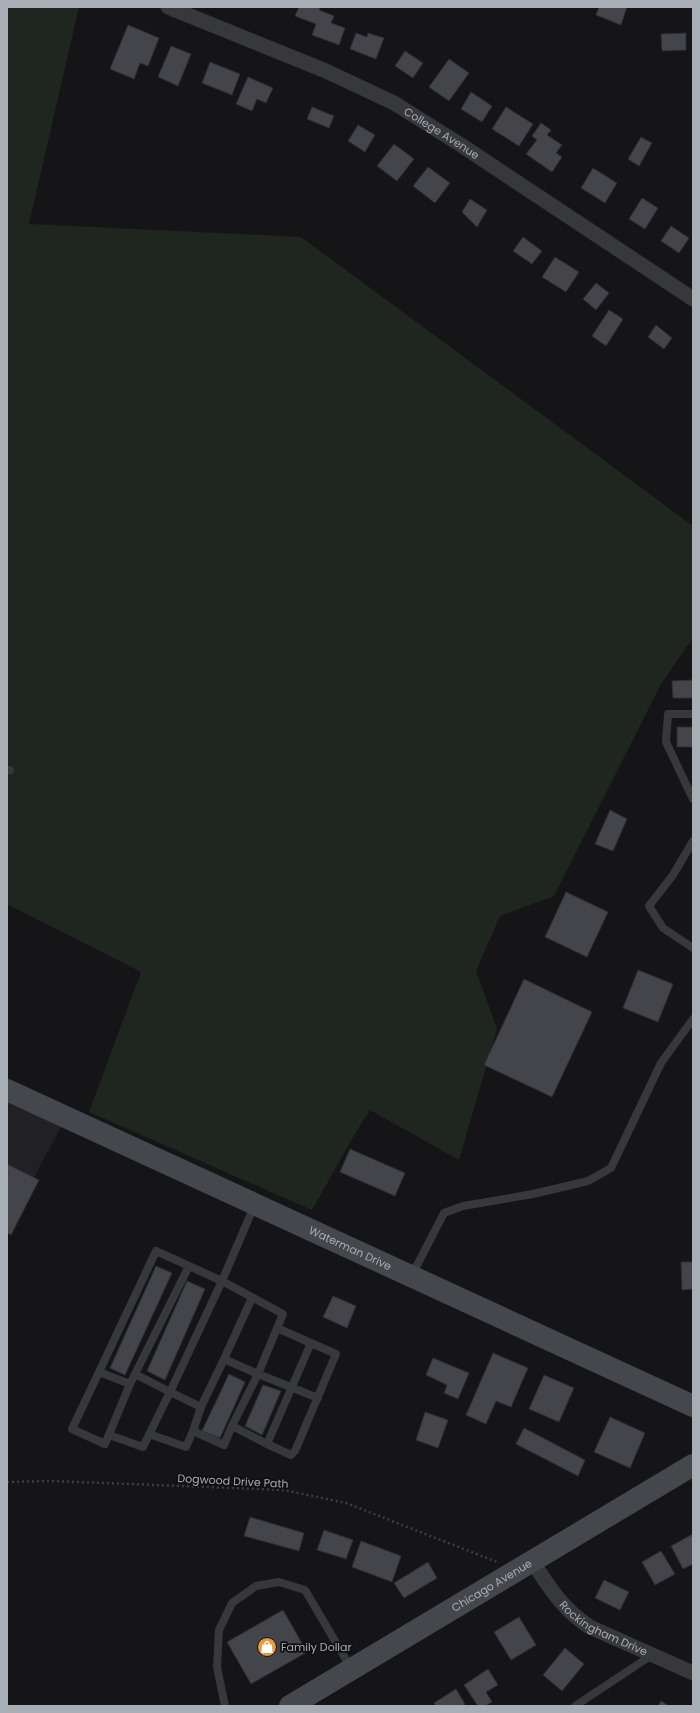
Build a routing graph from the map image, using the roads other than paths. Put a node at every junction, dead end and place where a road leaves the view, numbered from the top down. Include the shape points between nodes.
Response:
1 (168, 7) edge
2 (693, 299) edge
3 (693, 714) edge
4 (693, 799) edge
5 (693, 841) edge
6 (693, 948) edge
7 (693, 1019) edge
8 (7, 1090) edge
9 (256, 1204) junction
10 (189, 1266) junction
11 (412, 1275) junction
12 (222, 1281) junction
13 (252, 1298) junction
14 (277, 1328) junction
15 (312, 1343) junction
16 (224, 1359) junction
17 (100, 1372) junction
18 (135, 1374) junction
19 (258, 1374) junction
20 (130, 1384) junction
21 (292, 1388) junction
22 (170, 1392) junction
23 (318, 1398) junction
24 (693, 1406) edge
25 (201, 1407) junction
26 (232, 1426) junction
27 (193, 1431) junction
28 (149, 1434) junction
29 (109, 1435) junction
30 (267, 1444) junction
31 (693, 1465) edge
32 (524, 1565) junction
33 (652, 1655) junction
34 (352, 1670) junction
35 (693, 1673) edge
36 (225, 1706) edge
37 (290, 1706) edge
38 (575, 1706) edge

1 - 2 street, College Avenue via 326,71 394,103 461,144
3 - 4 lane via 668,714 666,742
5 - 6 lane via 673,875 649,906 663,928
7 - 11 lane via 662,1063 611,1168 588,1181 463,1206 444,1213
8 - 9 street, Waterman Drive
9 - 11 street, Waterman Drive
9 - 12 lane
10 - 12 lane
10 - 17 lane via 156,1251
10 - 18 lane
11 - 24 street, Waterman Drive
12 - 13 lane
12 - 22 lane
13 - 14 lane via 283,1314
13 - 16 lane
14 - 15 lane
14 - 19 lane
15 - 21 lane
15 - 23 lane via 336,1354
16 - 19 lane
16 - 25 lane
17 - 20 lane
17 - 29 lane via 72,1428 105,1444
18 - 20 lane
18 - 22 lane
19 - 21 lane
19 - 26 lane
20 - 29 lane
21 - 23 lane
21 - 30 lane
22 - 25 lane
22 - 28 lane
23 - 30 lane via 291,1455
25 - 27 lane
26 - 27 lane via 224,1445
26 - 30 lane
27 - 28 lane via 186,1447
28 - 29 lane via 143,1447
31 - 32 street, Chicago Avenue
32 - 33 street, Rockingham Drive via 581,1621
32 - 34 street, Chicago Avenue
33 - 35 street, Rockingham Drive
33 - 38 lane
34 - 36 lane via 305,1590 279,1582 256,1586 232,1603 220,1630 217,1667
34 - 37 street, Chicago Avenue

